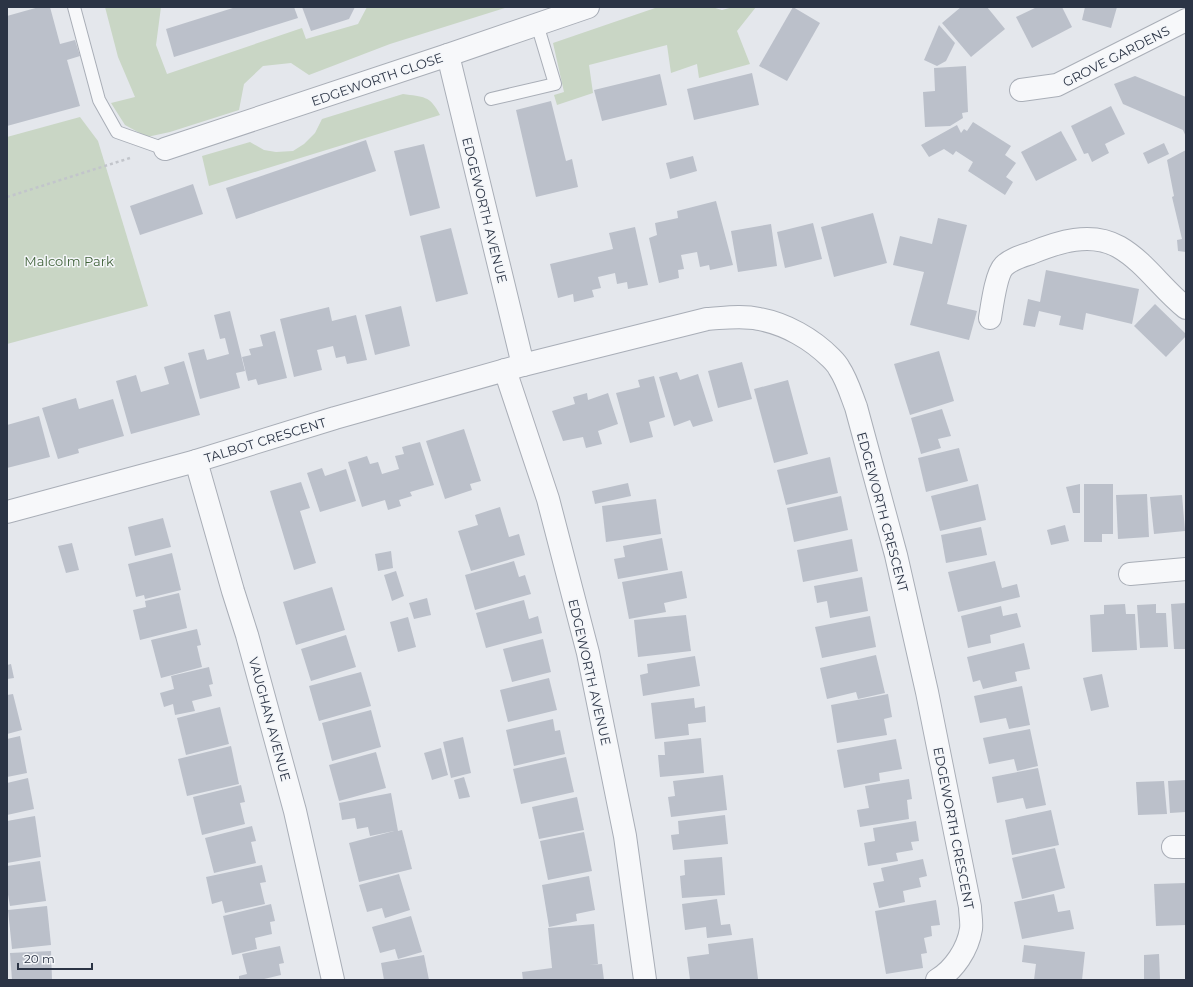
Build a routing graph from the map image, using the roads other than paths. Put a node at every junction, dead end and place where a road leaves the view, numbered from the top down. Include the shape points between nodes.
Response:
1 (74, 7) edge
2 (588, 7) edge
3 (1186, 20) edge
4 (537, 24) junction
5 (448, 55) junction
6 (1021, 90) dead end
7 (491, 99) dead end
8 (165, 149) joint
9 (1186, 308) edge
10 (990, 318) dead end
11 (514, 368) junction
12 (196, 461) junction
13 (7, 512) edge
14 (1186, 570) edge
15 (1130, 574) dead end
16 (332, 980) edge
17 (644, 980) edge
18 (937, 980) edge

1 - 8 lane via 99,100 117,132
2 - 4 street, EDGEWORTH CLOSE
3 - 6 street, GROVE GARDENS via 1057,85
4 - 5 street, EDGEWORTH CLOSE
4 - 7 lane via 555,84
5 - 8 street, EDGEWORTH CLOSE
5 - 11 street, EDGEWORTH AVENUE
9 - 10 street via 1118,246 1100,240 1083,239 1066,241 1038,250 1003,266 998,275
11 - 12 street, TALBOT CRESCENT via 335,418
11 - 17 street, EDGEWORTH AVENUE via 588,653 625,836
11 - 18 street, EDGEWORTH CRESCENT via 707,320 733,317 759,319 785,327 806,337 838,366 856,407 896,554 927,692 970,907 971,929 965,950 943,977
12 - 13 street, TALBOT CRESCENT
12 - 16 street, VAUGHAN AVENUE via 248,635 295,811
14 - 15 street

